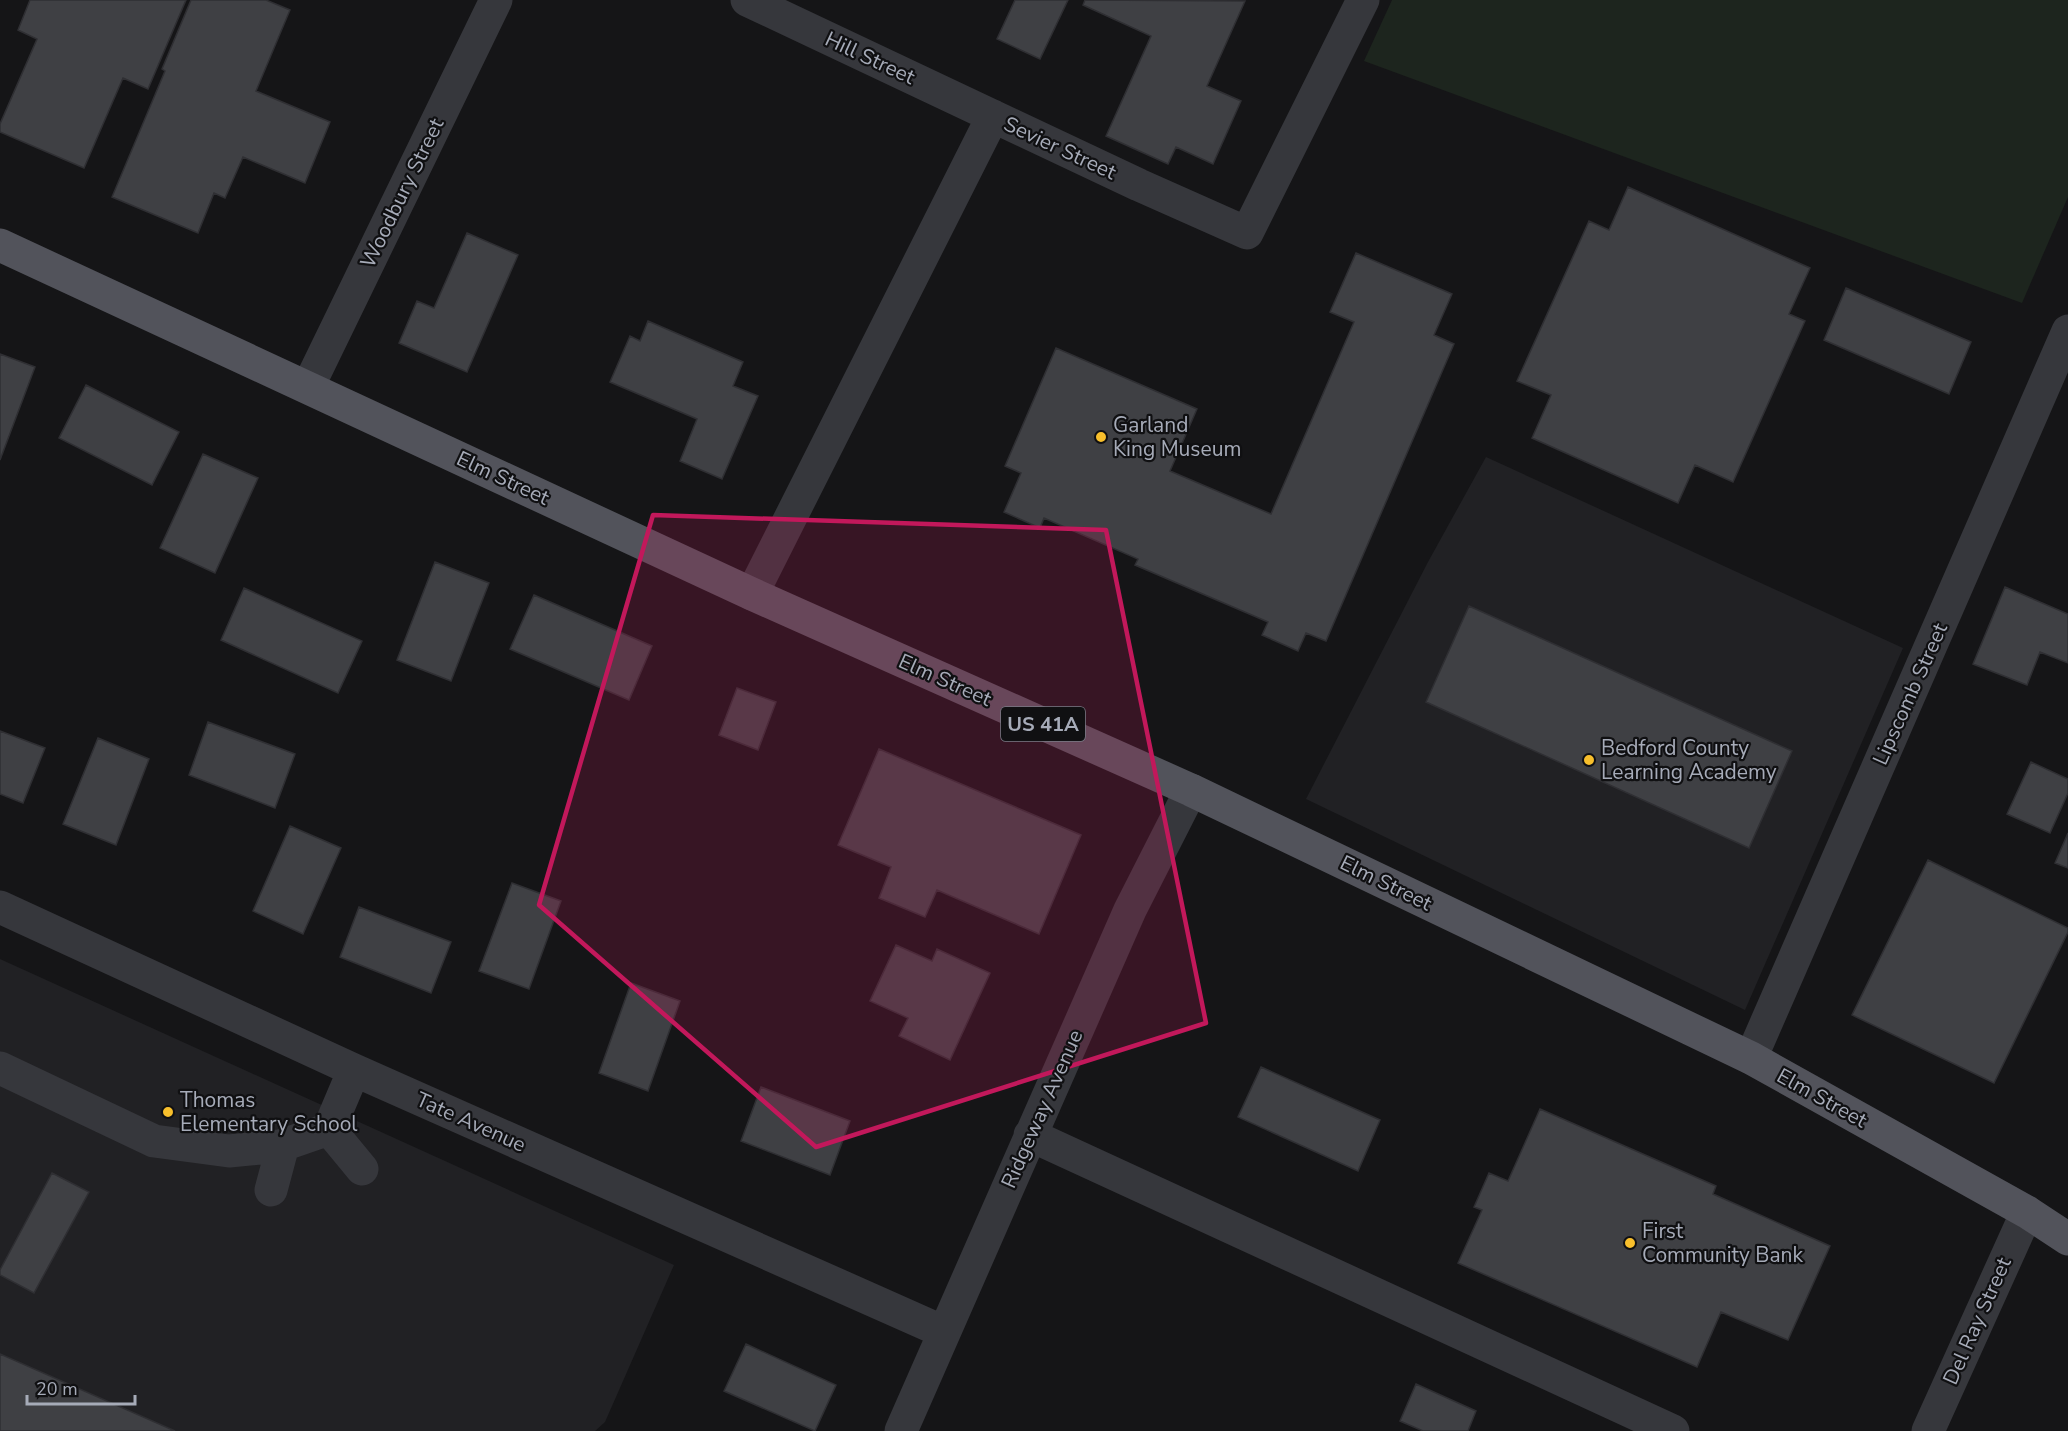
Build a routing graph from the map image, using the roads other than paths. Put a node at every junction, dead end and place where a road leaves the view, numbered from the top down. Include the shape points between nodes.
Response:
1 (496, 0) edge
2 (747, 0) edge
3 (1363, 0) edge
4 (993, 116) junction
5 (0, 245) edge
6 (2068, 331) edge
7 (308, 387) junction
8 (752, 594) junction
9 (1191, 790) junction
10 (0, 907) edge
11 (1751, 1058) junction
12 (0, 1068) edge
13 (354, 1070) junction
14 (329, 1129) junction
15 (1030, 1135) junction
16 (283, 1145) junction
17 (362, 1169) dead end
18 (271, 1190) dead end
19 (2027, 1212) junction
20 (2068, 1239) edge
21 (944, 1332) junction
22 (901, 1431) edge
23 (1673, 1431) edge
24 (1928, 1431) edge

1 - 7 street, Woodbury Street
2 - 4 street, Hill Street
3 - 4 street, Sevier Street via 1247,233
4 - 8 street, Sevier Street
5 - 7 main road, Elm Street / US 41A
6 - 11 street, Lipscomb Street
7 - 8 main road, Elm Street / US 41A
8 - 9 main road, Elm Street / US 41A
9 - 11 main road, Elm Street / US 41A
9 - 15 street, Ridgeway Avenue via 1130,910
10 - 13 street, Tate Avenue
11 - 19 main road, Elm Street / US 41A
12 - 16 street via 154,1141 229,1150
13 - 14 street
13 - 21 street, Tate Avenue
14 - 16 street
14 - 17 street
15 - 21 street, Ridgeway Avenue
15 - 23 street
16 - 18 street
19 - 20 main road, Elm Street / US 41A
19 - 24 street, Del Ray Street
21 - 22 street, Ridgeway Avenue

